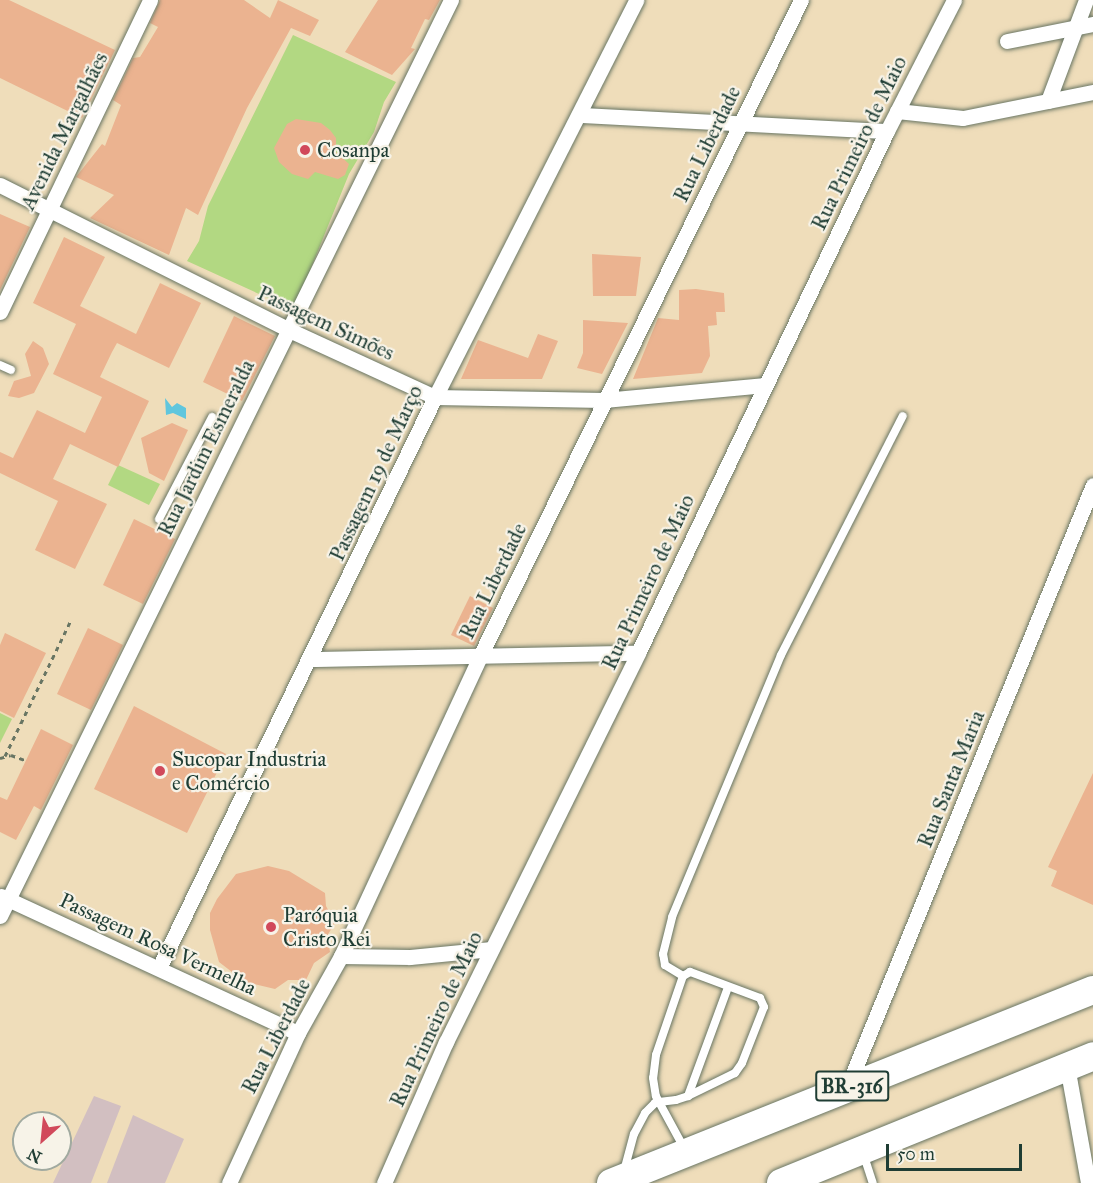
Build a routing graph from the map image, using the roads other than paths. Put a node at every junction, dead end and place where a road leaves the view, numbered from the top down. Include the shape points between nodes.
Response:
1 (150, 0) edge
2 (451, 0) edge
3 (636, 0) edge
4 (801, 0) edge
5 (954, 0) edge
6 (1086, 0) edge
7 (1093, 24) edge
8 (1077, 27) junction
9 (1007, 41) dead end
10 (1093, 92) edge
11 (1048, 101) junction
12 (897, 111) junction
13 (580, 115) junction
14 (741, 123) junction
15 (887, 131) junction
16 (0, 185) edge
17 (49, 210) junction
18 (0, 312) edge
19 (287, 329) junction
20 (0, 365) edge
21 (11, 370) dead end
22 (765, 385) junction
23 (435, 397) junction
24 (604, 400) junction
25 (903, 416) dead end
26 (212, 417) dead end
27 (1093, 485) edge
28 (159, 519) dead end
29 (638, 653) junction
30 (481, 654) junction
31 (311, 659) junction
32 (4, 897) edge
33 (0, 916) edge
34 (492, 949) junction
35 (341, 956) junction
36 (160, 966) junction
37 (683, 976) junction
38 (728, 987) junction
39 (1091, 987) edge
40 (298, 1033) junction
41 (1080, 1061) edge
42 (847, 1088) junction
43 (688, 1096) junction
44 (659, 1102) junction
45 (862, 1150) junction
46 (687, 1153) junction
47 (617, 1180) edge
48 (229, 1183) edge
49 (384, 1183) edge
50 (781, 1183) edge
51 (873, 1183) edge
52 (1088, 1183) edge

1 - 17 street, Avenida Margalhães
2 - 19 street, Rua Jardim Esmeralda
3 - 13 street, Passagem 19 de Março
4 - 14 street, Rua Liberdade
5 - 12 street, Rua Primeiro de Maio
6 - 8 street
7 - 8 street
8 - 9 street
8 - 11 street
10 - 11 street
11 - 12 street via 963,118
12 - 15 street, Rua Primeiro de Maio
13 - 14 street
13 - 23 street, Passagem 19 de Março
14 - 15 street
14 - 24 street, Rua Liberdade
15 - 22 street, Rua Primeiro de Maio
16 - 17 street, Passagem Simões
17 - 18 street, Avenida Margalhães
17 - 19 street, Passagem Simões
19 - 23 street, Passagem Simões
19 - 32 street, Rua Jardim Esmeralda
20 - 21 lane
22 - 24 street, Passagem Simões
22 - 29 street, Rua Primeiro de Maio
23 - 24 street, Passagem Simões
23 - 31 street, Passagem 19 de Março
24 - 30 street, Rua Liberdade
25 - 37 lane via 781,655 672,917 663,954 665,965
26 - 28 lane
27 - 42 street, Rua Santa Maria
29 - 30 street
29 - 34 street, Rua Primeiro de Maio
30 - 31 street
30 - 35 street, Rua Liberdade
31 - 36 street, Passagem 19 de Março
32 - 33 street, Rua Jardim Esmeralda
32 - 36 street, Passagem Rosa Vermelha
34 - 35 street via 410,957
34 - 49 street, Rua Primeiro de Maio
35 - 40 street, Rua Liberdade
36 - 40 street, Passagem Rosa Vermelha
37 - 38 lane via 690,972
37 - 44 lane via 654,1066 654,1088
38 - 43 lane
38 - 43 lane via 760,998 764,1007 739,1069 729,1078
39 - 42 highway, BR-316
40 - 48 street, Rua Liberdade
41 - 45 highway
41 - 52 street
42 - 46 highway, BR-316
43 - 44 lane
44 - 46 lane
44 - 47 lane via 645,1113 636,1128
45 - 50 highway
45 - 51 lane
46 - 47 highway, BR-316

